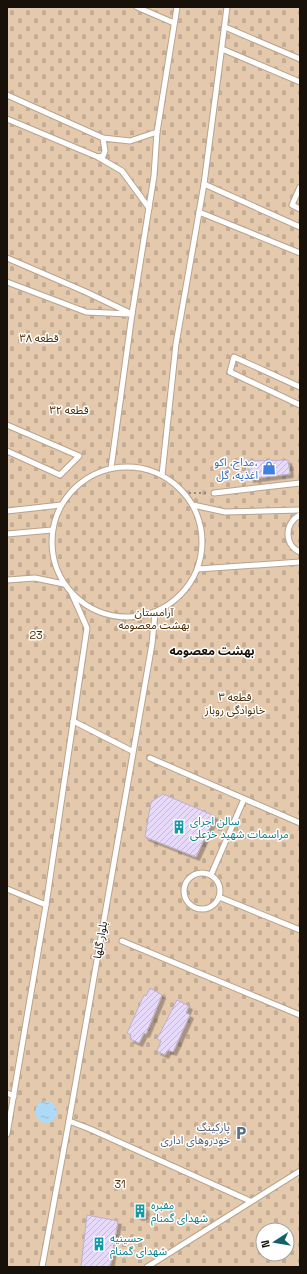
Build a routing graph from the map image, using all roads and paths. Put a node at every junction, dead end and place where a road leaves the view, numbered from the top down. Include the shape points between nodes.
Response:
1 (137, 7) edge
2 (177, 7) edge
3 (227, 7) edge
4 (174, 23) junction
5 (225, 27) junction
6 (222, 49) junction
7 (300, 59) edge
8 (300, 82) edge
9 (7, 95) edge
10 (7, 119) edge
11 (157, 132) junction
12 (103, 138) junction
13 (98, 158) junction
14 (204, 184) junction
15 (300, 187) edge
16 (149, 208) junction
17 (300, 208) edge
18 (199, 212) junction
19 (300, 227) edge
20 (300, 253) edge
21 (7, 258) edge
22 (7, 282) edge
23 (132, 314) junction
24 (300, 387) edge
25 (300, 405) edge
26 (7, 425) edge
27 (7, 451) edge
28 (111, 468) junction
29 (162, 475) junction
30 (300, 484) edge
31 (184, 493) junction
32 (214, 493) joint
33 (62, 504) junction
34 (193, 504) junction
35 (300, 510) edge
36 (7, 511) edge
37 (300, 515) edge
38 (52, 530) junction
39 (7, 534) edge
40 (300, 552) edge
41 (300, 562) edge
42 (198, 569) junction
43 (7, 580) edge
44 (64, 584) junction
45 (72, 594) junction
46 (155, 613) junction
47 (73, 721) junction
48 (132, 750) junction
49 (150, 758) dead end
50 (244, 799) junction
51 (300, 824) edge
52 (211, 875) junction
53 (7, 889) edge
54 (219, 897) junction
55 (46, 905) junction
56 (300, 930) edge
57 (122, 941) dead end
58 (300, 1015) edge
59 (7, 1093) edge
60 (14, 1096) junction
61 (69, 1121) junction
62 (7, 1134) edge
63 (300, 1171) edge
64 (250, 1201) junction
65 (42, 1267) edge
66 (147, 1267) edge

1 - 4 lane
2 - 4 lane
3 - 5 lane
4 - 11 lane
5 - 6 lane
5 - 7 lane
6 - 8 lane
6 - 14 lane
9 - 12 lane
10 - 13 lane
11 - 12 lane via 130,141
11 - 16 lane
12 - 13 lane via 105,151 103,156
13 - 16 lane via 122,171
14 - 18 lane
14 - 19 lane
15 - 17 lane via 292,205
16 - 23 lane
18 - 20 lane
18 - 29 lane via 176,344
21 - 23 lane
22 - 23 lane via 86,312
23 - 28 lane
24 - 25 lane via 234,357 230,372
26 - 27 lane via 79,456 60,475
28 - 29 lane via 140,468
28 - 33 lane via 83,481
29 - 31 lane
30 - 32 lane
31 - 32 path
31 - 34 lane
33 - 36 lane
33 - 38 lane
34 - 35 lane via 225,512
34 - 42 lane via 201,525 203,548
37 - 40 lane via 294,518 288,529 287,538
38 - 39 lane
38 - 44 lane via 54,561
41 - 42 lane
42 - 46 lane via 188,588 173,603
43 - 44 lane via 35,578
44 - 45 lane
45 - 46 lane via 96,612 104,614 126,618
45 - 47 lane via 87,628
46 - 48 lane, بلوار گلها via 152,644
47 - 48 lane
47 - 55 lane
48 - 61 lane, بلوار گلها
49 - 50 lane
50 - 51 lane
50 - 52 lane
52 - 54 lane via 219,886
52 - 54 lane via 201,873 190,877 184,887 186,899 194,907 200,908 211,906
53 - 55 lane
54 - 56 lane
55 - 60 lane
57 - 58 lane
59 - 60 lane
60 - 62 lane
61 - 64 lane
61 - 65 lane, بلوار گلها
63 - 64 lane
64 - 66 lane

